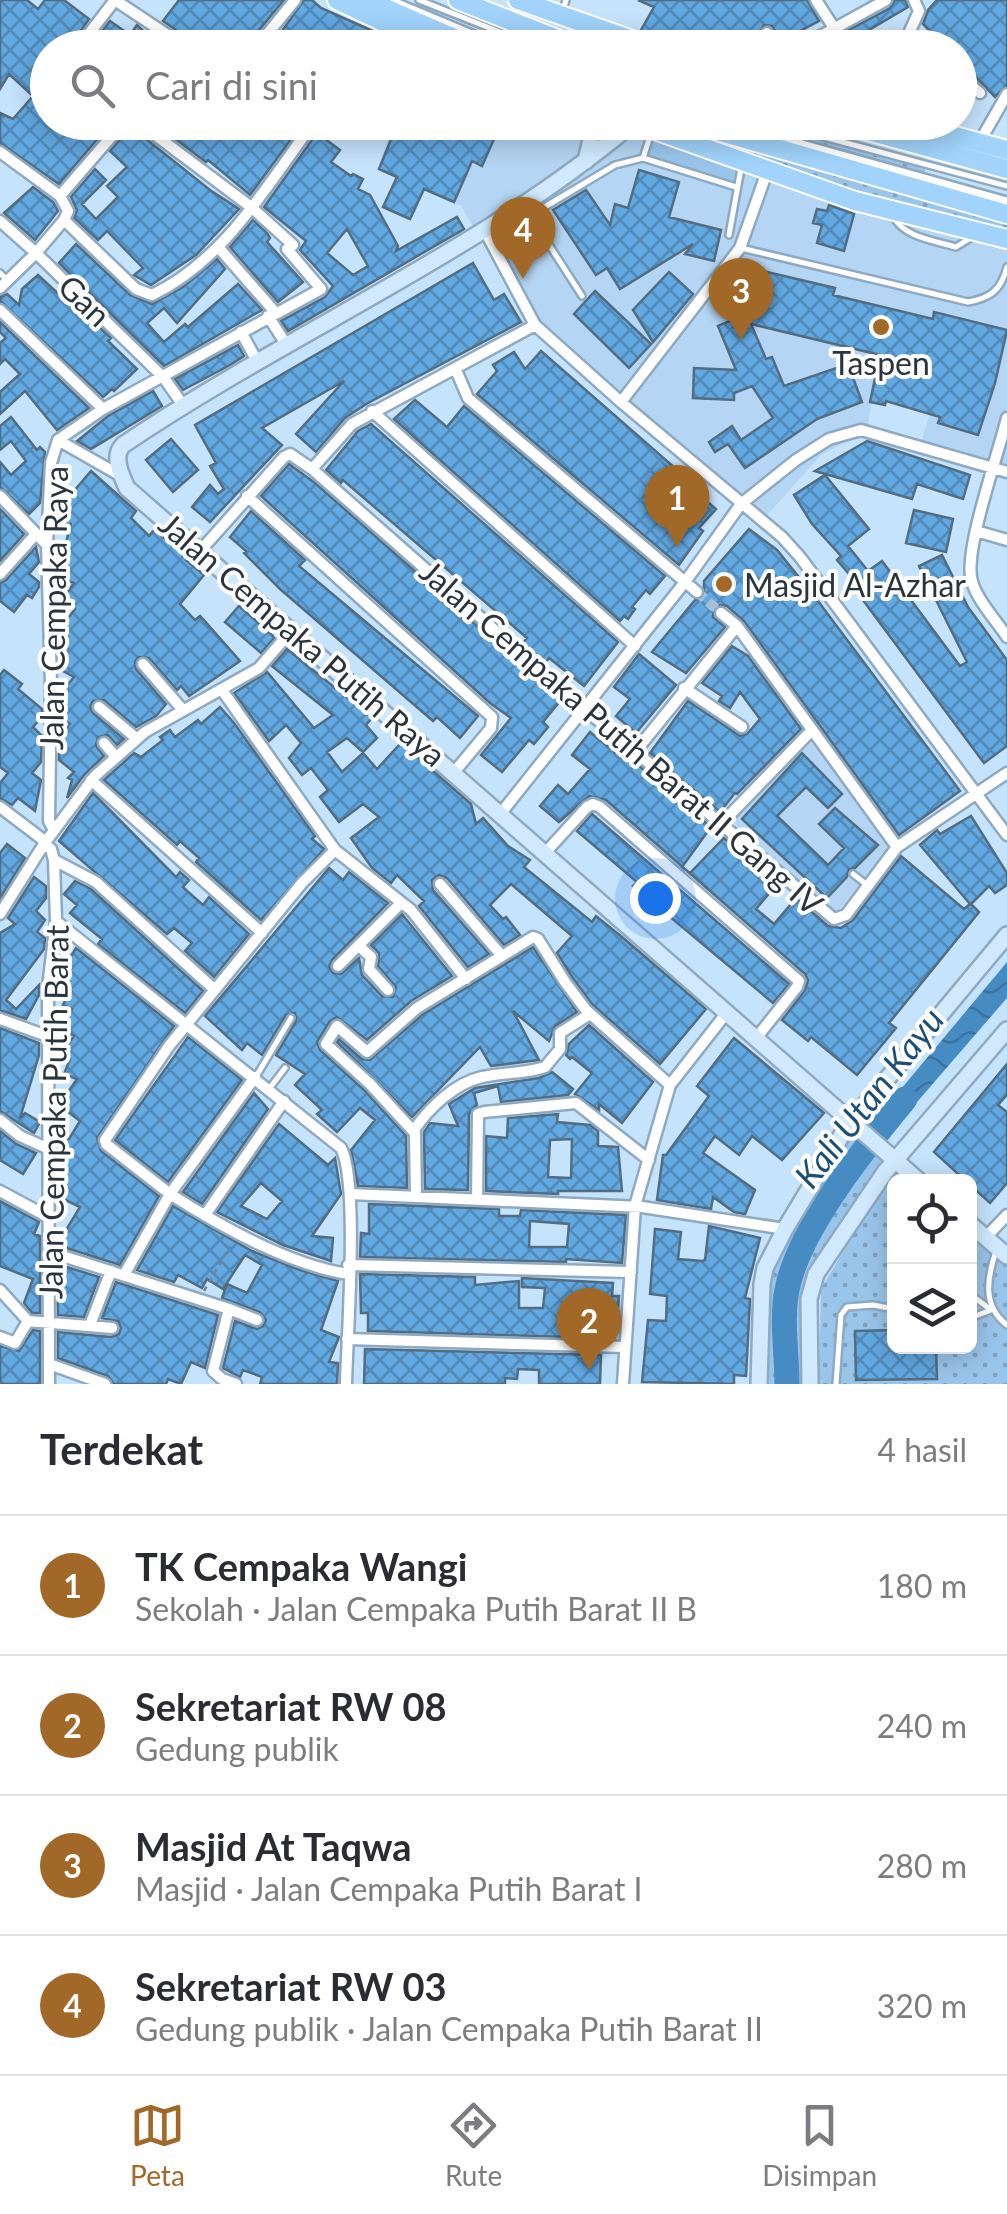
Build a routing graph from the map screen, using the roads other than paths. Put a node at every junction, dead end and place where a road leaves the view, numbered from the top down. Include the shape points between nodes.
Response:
1 (115, 0) edge
2 (295, 0) edge
3 (337, 0) edge
4 (367, 0) edge
5 (393, 0) edge
6 (418, 0) edge
7 (458, 0) edge
8 (518, 0) edge
9 (816, 0) edge
10 (886, 0) edge
11 (914, 0) edge
12 (863, 4) edge
13 (563, 8) edge
14 (389, 25) junction
15 (834, 28) junction
16 (92, 30) edge
17 (160, 30) edge
18 (271, 30) edge
19 (385, 30) edge
20 (400, 30) edge
21 (436, 30) edge
22 (465, 30) edge
23 (494, 30) edge
24 (534, 30) edge
25 (601, 30) edge
26 (830, 30) edge
27 (910, 30) edge
28 (977, 90) edge
29 (980, 93) dead end
30 (1007, 94) edge
31 (108, 140) edge
32 (162, 140) edge
33 (301, 140) edge
34 (591, 140) edge
35 (611, 140) edge
36 (649, 140) edge
37 (684, 140) edge
38 (749, 140) edge
39 (792, 140) edge
40 (835, 140) edge
41 (901, 140) edge
42 (970, 140) edge
43 (978, 142) junction
44 (1007, 150) edge
45 (0, 152) edge
46 (643, 158) junction
47 (743, 160) junction
48 (586, 161) junction
49 (769, 168) junction
50 (1007, 169) edge
51 (1007, 186) edge
52 (736, 187) junction
53 (60, 196) junction
54 (1007, 200) edge
55 (251, 207) junction
56 (1007, 214) edge
57 (0, 220) edge
58 (64, 220) junction
59 (485, 231) junction
60 (729, 235) dead end
61 (1007, 239) edge
62 (219, 248) junction
63 (740, 248) junction
64 (36, 253) junction
65 (1007, 267) edge
66 (1, 279) edge
67 (582, 296) dead end
68 (0, 310) edge
69 (272, 314) junction
70 (535, 325) junction
71 (240, 332) junction
72 (286, 344) junction
73 (257, 361) junction
74 (456, 370) junction
75 (164, 378) junction
76 (621, 402) junction
77 (183, 405) junction
78 (103, 409) junction
79 (372, 411) junction
80 (1007, 418) edge
81 (58, 440) junction
82 (312, 469) junction
83 (994, 469) junction
84 (1007, 472) edge
85 (121, 476) junction
86 (0, 496) edge
87 (248, 496) junction
88 (741, 504) junction
89 (976, 530) junction
90 (36, 534) junction
91 (1007, 540) edge
92 (47, 545) junction
93 (201, 550) junction
94 (0, 574) edge
95 (685, 582) junction
96 (696, 592) tunnel mouth
97 (721, 613) tunnel mouth
98 (737, 626) junction
99 (292, 630) junction
100 (1007, 637) edge
101 (635, 646) junction
102 (143, 664) dead end
103 (684, 688) junction
104 (222, 690) junction
105 (99, 707) dead end
106 (584, 708) junction
107 (182, 709) junction
108 (742, 727) dead end
109 (812, 731) junction
110 (136, 738) junction
111 (104, 743) dead end
112 (636, 752) junction
113 (116, 757) junction
114 (455, 772) junction
115 (1007, 773) edge
116 (91, 780) junction
117 (976, 796) junction
118 (0, 808) edge
119 (500, 813) junction
120 (721, 824) junction
121 (54, 830) junction
122 (1007, 835) edge
123 (45, 843) junction
124 (897, 848) junction
125 (335, 850) junction
126 (545, 854) junction
127 (54, 860) junction
128 (854, 874) dead end
129 (440, 884) dead end
130 (868, 886) junction
131 (401, 904) junction
132 (0, 914) edge
133 (56, 920) junction
134 (262, 933) junction
135 (1007, 934) edge
136 (360, 947) junction
137 (502, 956) junction
138 (338, 966) dead end
139 (466, 979) junction
140 (215, 990) junction
141 (388, 990) dead end
142 (728, 1010) junction
143 (590, 1014) junction
144 (0, 1018) edge
145 (291, 1018) dead end
146 (188, 1024) junction
147 (1007, 1030) edge
148 (48, 1036) junction
149 (757, 1037) junction
150 (284, 1068) dead end
151 (255, 1078) junction
152 (670, 1085) junction
153 (270, 1089) junction
154 (284, 1101) junction
155 (0, 1120) edge
156 (853, 1124) junction
157 (415, 1132) junction
158 (49, 1149) junction
159 (890, 1155) junction
160 (649, 1160) junction
161 (911, 1174) edge
162 (0, 1191) edge
163 (170, 1194) junction
164 (350, 1194) junction
165 (416, 1197) junction
166 (477, 1200) junction
167 (635, 1206) junction
168 (1007, 1214) edge
169 (204, 1215) junction
170 (50, 1218) junction
171 (785, 1229) junction
172 (977, 1230) edge
173 (996, 1248) edge
174 (50, 1252) junction
175 (348, 1270) junction
176 (111, 1271) junction
177 (631, 1272) junction
178 (124, 1276) junction
179 (0, 1290) edge
180 (977, 1299) edge
181 (229, 1308) junction
182 (887, 1308) edge
183 (991, 1310) junction
184 (977, 1315) edge
185 (256, 1320) dead end
186 (28, 1321) junction
187 (51, 1321) junction
188 (1007, 1324) edge
189 (90, 1325) junction
190 (112, 1328) dead end
191 (3, 1339) edge
192 (347, 1339) junction
193 (626, 1347) junction
194 (0, 1354) edge
195 (49, 1364) junction
196 (49, 1384) edge
197 (105, 1384) edge
198 (236, 1384) edge
199 (346, 1384) edge
200 (624, 1384) edge
201 (759, 1384) edge
202 (810, 1384) edge
203 (836, 1384) edge

1 - 16 street
1 - 17 street
2 - 18 street
3 - 14 main road
4 - 21 main road
5 - 22 lane
6 - 23 lane
7 - 24 main road
8 - 13 main road
9 - 15 street
10 - 12 street
11 - 27 street via 918,11
12 - 15 street
13 - 25 main road
14 - 19 street
14 - 20 main road
15 - 26 street
28 - 29 street
30 - 43 street
31 - 53 street
32 - 55 street
33 - 55 street
34 - 48 street
35 - 48 street
36 - 46 lane
37 - 47 main road
38 - 56 main road
39 - 54 lane
40 - 51 lane
41 - 50 main road
42 - 43 main road
43 - 44 main road
45 - 53 street
46 - 52 lane
46 - 67 lane via 614,165 536,214
47 - 49 main road
47 - 52 lane
48 - 59 street
49 - 61 main road via 856,201
49 - 63 street
52 - 60 lane
53 - 58 street via 68,211
55 - 62 street
55 - 69 street, Jalan Cempaka Raya via 292,244 288,249 321,289
57 - 64 street
58 - 62 street via 144,294 177,283
58 - 64 street, Gan
59 - 70 street
59 - 72 street
62 - 69 street
63 - 65 lane via 968,302 997,290
63 - 76 street
64 - 66 street
64 - 75 street, Gan
68 - 78 street
69 - 71 street, Jalan Cempaka Raya
69 - 72 street
70 - 74 street
70 - 76 street
71 - 73 street
71 - 75 street, Jalan Cempaka Raya
72 - 73 street
73 - 77 street
74 - 79 street
74 - 95 street via 468,398
75 - 77 street, Gan
75 - 78 street, Jalan Cempaka Raya
76 - 88 street
77 - 85 street via 120,448
78 - 81 street, Jalan Cempaka Raya
79 - 82 street via 343,432
79 - 101 street
80 - 83 street
81 - 85 street
81 - 92 street, Jalan Cempaka Raya
82 - 87 street via 290,454
82 - 106 street, Jalan Cempaka Putih Barat II Gang IV
83 - 84 street
83 - 88 street via 861,430 796,460
83 - 89 street
85 - 93 street, Jalan Cempaka Putih Raya
86 - 90 street
87 - 93 street
87 - 114 street via 492,717 491,728
88 - 95 street
88 - 117 street via 800,557
89 - 91 street
89 - 100 street via 971,580
90 - 92 street
90 - 94 street
92 - 121 street, Jalan Cempaka Raya
93 - 99 street, Jalan Cempaka Putih Raya
95 - 96 street
95 - 101 street
97 - 98 street
98 - 103 street
98 - 109 street
99 - 104 street via 259,668
99 - 114 street, Jalan Cempaka Putih Raya
101 - 106 street
102 - 107 street
103 - 108 street
103 - 112 street
104 - 107 street
104 - 125 street
105 - 110 street
106 - 112 street, Jalan Cempaka Putih Barat II Gang IV
106 - 119 street
107 - 110 street
109 - 120 street
109 - 124 street
110 - 113 street
111 - 113 street
112 - 120 street, Jalan Cempaka Putih Barat II Gang IV
113 - 116 street
114 - 119 street, Jalan Cempaka Putih Raya
115 - 117 street, Jalan Cempaka Putih Barat II Gang IV
116 - 121 street
116 - 134 street
117 - 122 street
117 - 124 street, Jalan Cempaka Putih Barat II Gang IV
118 - 123 street
119 - 126 street, Jalan Cempaka Putih Raya
120 - 130 street, Jalan Cempaka Putih Barat II Gang IV via 834,919 846,915
121 - 123 street
123 - 127 street
123 - 132 street
124 - 130 street, Jalan Cempaka Putih Barat II Gang IV
125 - 131 street
125 - 134 street
126 - 142 street, Jalan Cempaka Putih Raya
126 - 149 street via 587,806 600,806 799,980
127 - 133 street, Jalan Cempaka Putih Barat
127 - 140 street via 96,882
128 - 130 lane
129 - 137 street
131 - 136 street
131 - 139 street
133 - 146 street
133 - 148 street, Jalan Cempaka Putih Barat
134 - 140 street
135 - 156 street
136 - 138 street
136 - 141 street
137 - 139 street
137 - 143 street via 537,937
139 - 157 street via 407,1016 367,1052 337,1026 326,1044
140 - 146 street
142 - 149 street, Jalan Cempaka Putih Raya
142 - 152 street
143 - 152 street
143 - 157 street via 560,1033 560,1049 545,1067 464,1084
144 - 148 street
145 - 151 lane
146 - 151 street
146 - 163 street via 105,1140
147 - 159 street
148 - 158 street, Jalan Cempaka Putih Barat
149 - 156 street, Jalan Cempaka Putih Raya
150 - 153 lane
151 - 153 street
151 - 163 street
152 - 160 street
153 - 154 street
154 - 164 street via 341,1148
154 - 169 street
155 - 158 street
156 - 159 street, Jalan Cempaka Putih Raya
156 - 171 street
157 - 165 street
158 - 170 street, Jalan Cempaka Putih Barat
159 - 161 street, Jalan Cempaka Putih Raya
159 - 202 street via 811,1285
160 - 166 street via 576,1103 484,1112 478,1114
160 - 167 street
162 - 170 street
163 - 169 street
163 - 178 street
164 - 165 street
164 - 175 street
165 - 166 street
166 - 167 street
167 - 171 street
167 - 177 street
168 - 173 street
169 - 175 street via 284,1254
170 - 174 street, Jalan Cempaka Putih Barat
171 - 201 street via 762,1284
172 - 173 street
173 - 183 lane
174 - 176 street
174 - 187 street, Jalan Cempaka Putih Barat
175 - 177 street
175 - 192 street
176 - 178 street
176 - 189 street
177 - 193 street
178 - 181 street
179 - 186 street
180 - 183 lane
181 - 185 street
181 - 198 street via 212,1371
182 - 203 lane via 847,1308 841,1314
183 - 184 lane
183 - 188 lane
186 - 187 street
186 - 191 street via 18,1340
187 - 189 street
187 - 195 street, Jalan Cempaka Putih Barat
189 - 190 street
191 - 194 street
192 - 193 street
192 - 199 street
193 - 200 street
195 - 196 street, Jalan Cempaka Putih Barat
195 - 197 street

